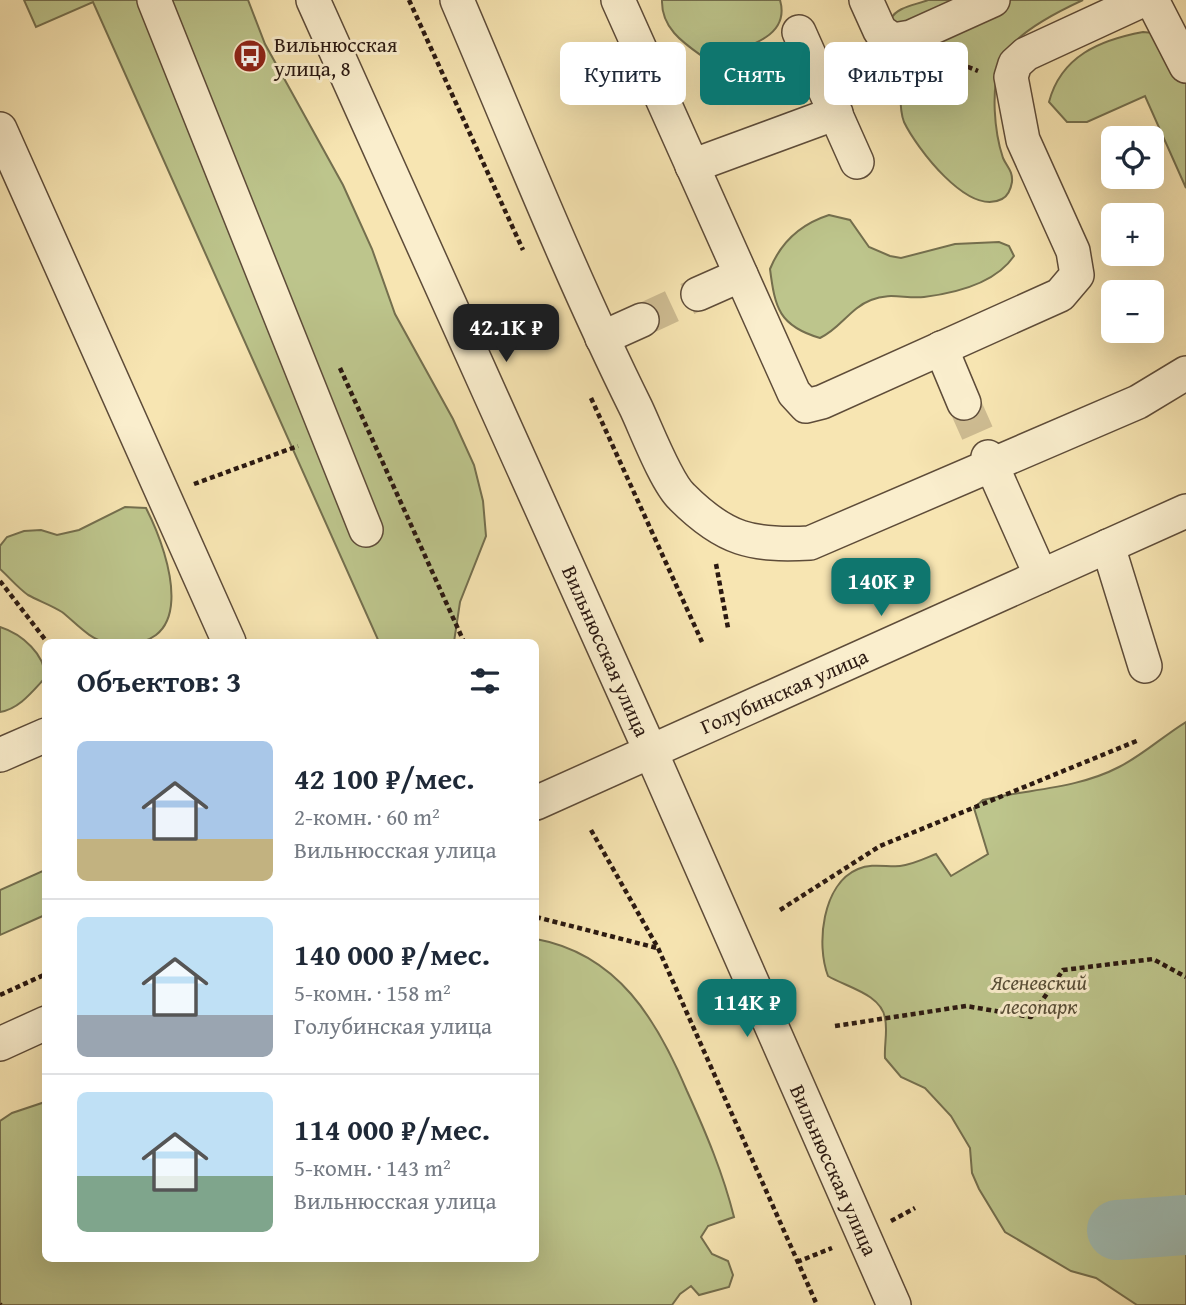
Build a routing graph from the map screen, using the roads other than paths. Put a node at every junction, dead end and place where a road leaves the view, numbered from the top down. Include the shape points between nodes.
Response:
1 (153, 0) edge
2 (313, 0) edge
3 (457, 0) edge
4 (618, 0) edge
5 (866, 0) edge
6 (993, 0) edge
7 (1143, 0) edge
8 (1152, 0) edge
9 (799, 32) dead end
10 (1186, 66) edge
11 (836, 113) junction
12 (0, 129) edge
13 (857, 162) dead end
14 (692, 166) junction
15 (741, 275) junction
16 (698, 294) tunnel mouth
17 (642, 320) tunnel mouth
18 (601, 338) junction
19 (941, 348) junction
20 (1186, 373) edge
21 (964, 402) tunnel mouth
22 (990, 461) junction
23 (1186, 511) edge
24 (366, 530) dead end
25 (1108, 546) junction
26 (1041, 576) junction
27 (228, 639) edge
28 (1145, 666) dead end
29 (42, 737) edge
30 (650, 750) junction
31 (0, 755) edge
32 (539, 802) edge
33 (42, 1025) edge
34 (0, 1044) edge
35 (894, 1305) edge

1 - 24 street
2 - 30 street, Вильнюсская улица
3 - 18 street
4 - 14 street
5 - 6 street via 880,31 893,40 911,37
7 - 19 street via 1026,54 1011,76 1023,139 1073,251 1077,275 1060,295
8 - 10 street
9 - 11 street
11 - 13 street
11 - 14 street
12 - 27 street
14 - 15 street
15 - 16 street
15 - 19 street via 794,393 806,406
17 - 18 street
18 - 22 street via 679,495 708,521 737,537 768,545 810,543
19 - 21 street
20 - 22 street via 1138,402
22 - 26 street
23 - 25 street, Голубинская улица
25 - 26 street, Голубинская улица
25 - 28 street
26 - 30 street, Голубинская улица
29 - 31 street
30 - 32 street, Голубинская улица
30 - 35 street, Вильнюсская улица
33 - 34 street

